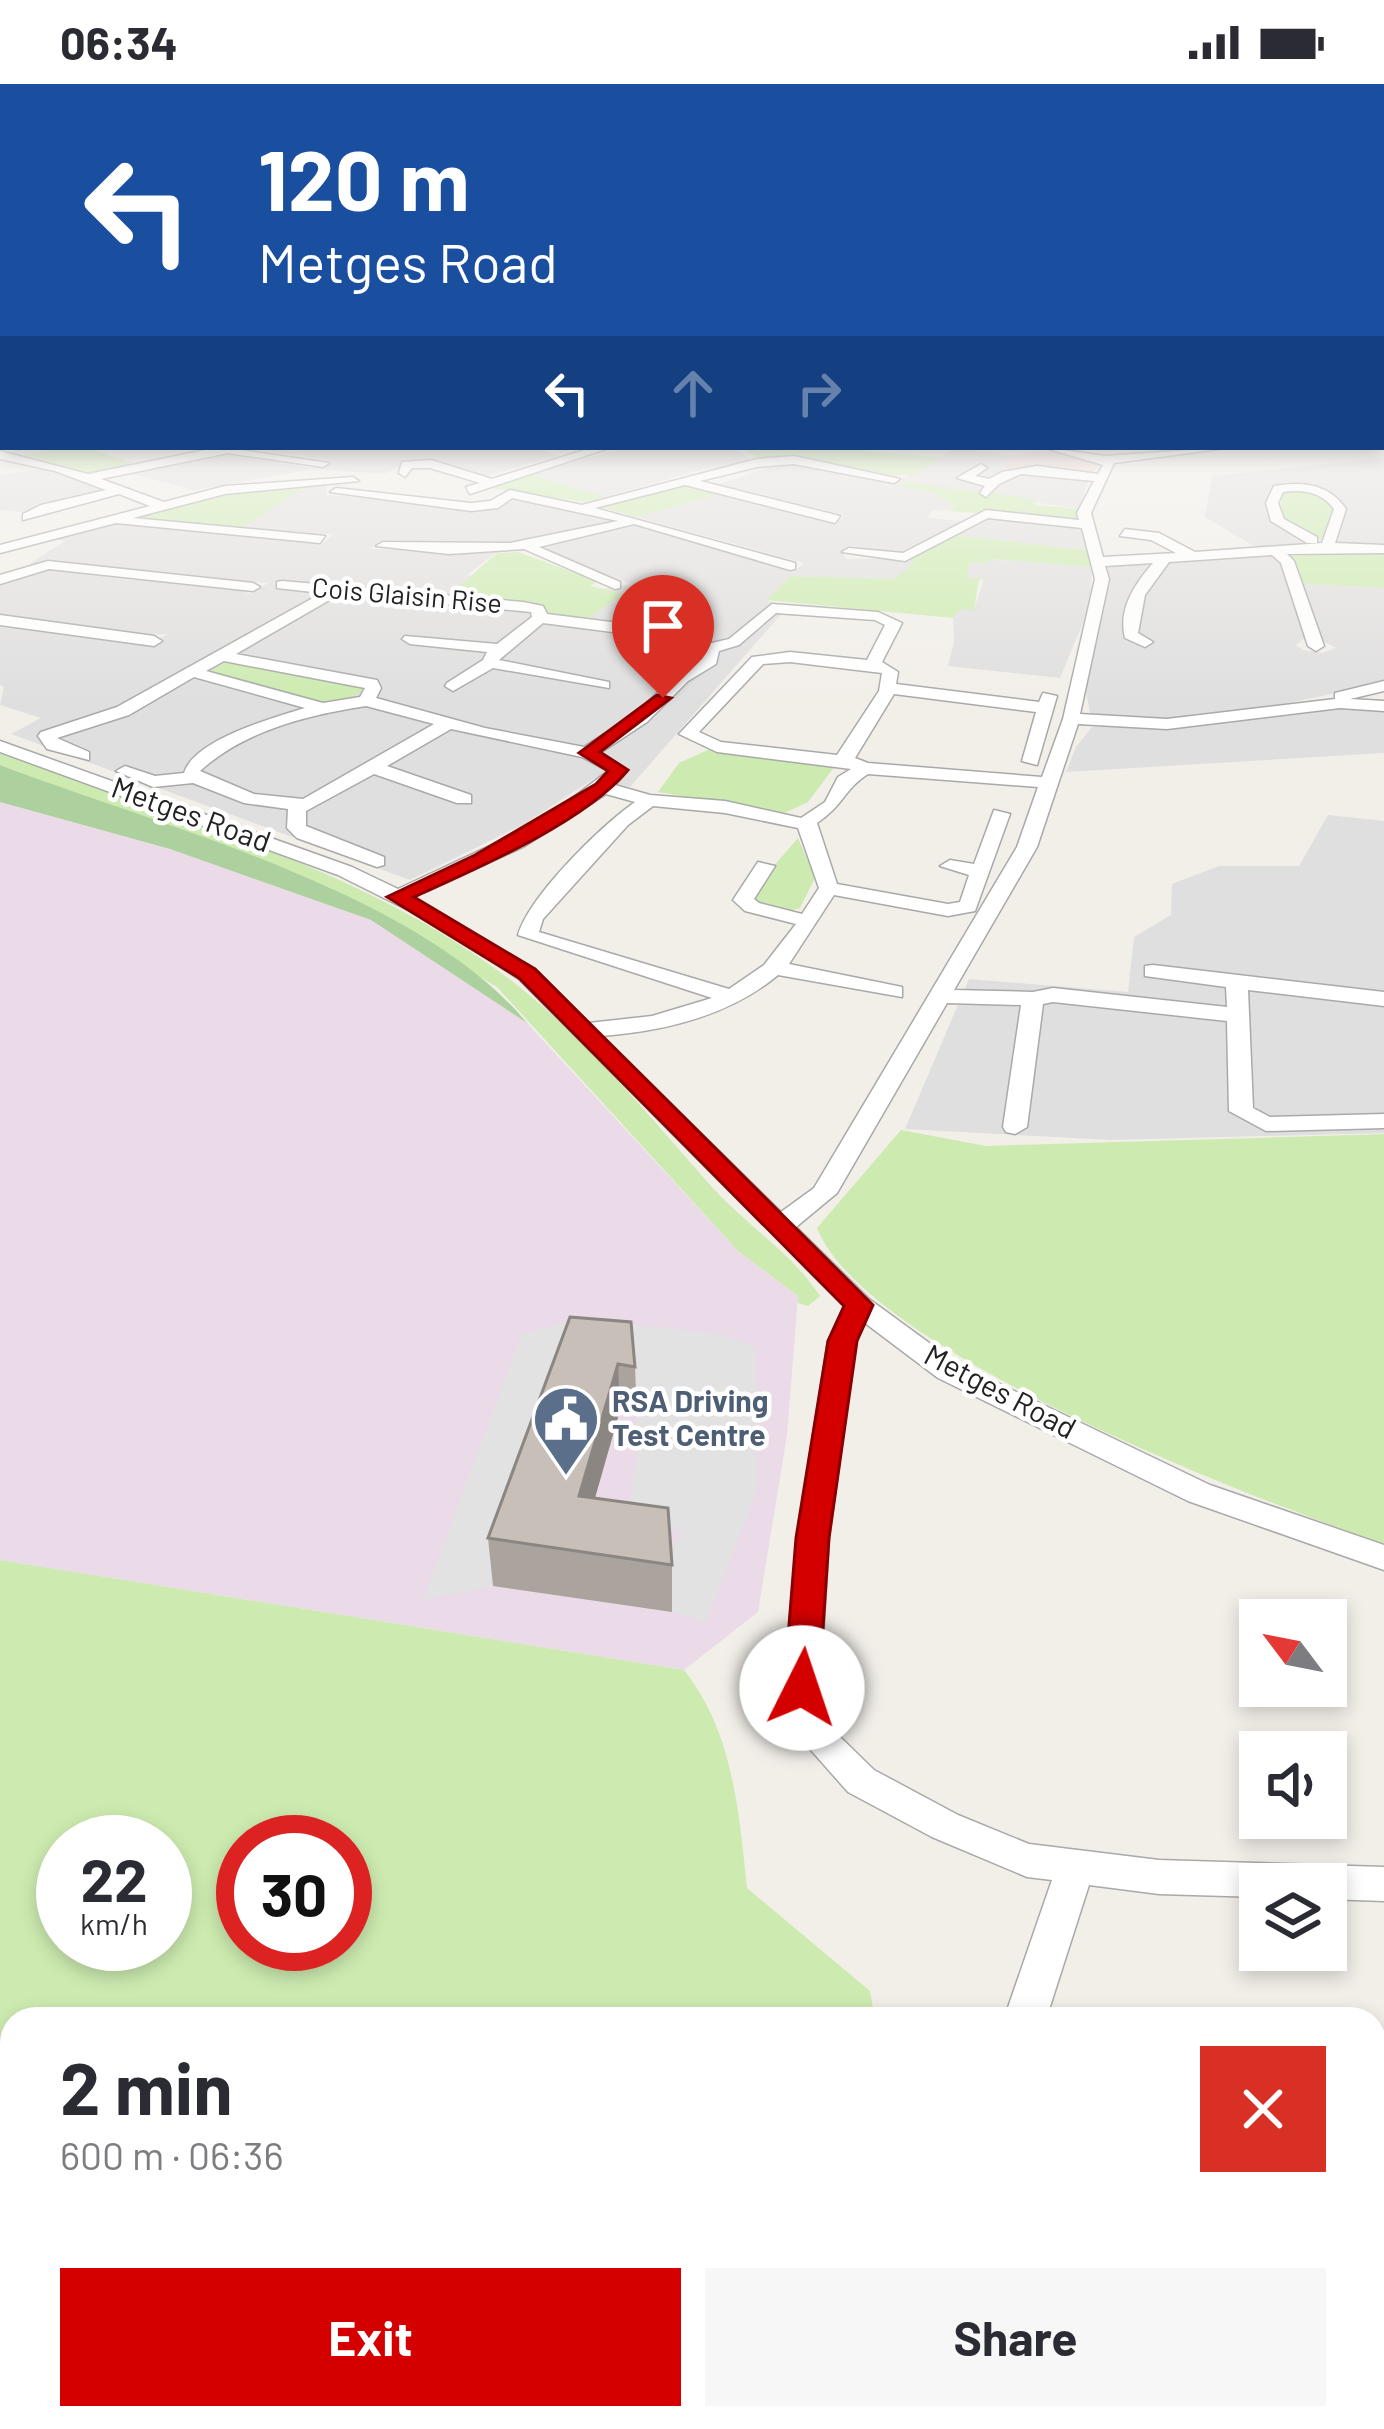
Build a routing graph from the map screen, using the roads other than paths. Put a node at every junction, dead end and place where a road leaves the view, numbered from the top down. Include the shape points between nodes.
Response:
1 (106, 484) edge
2 (274, 484) edge
3 (352, 484) edge
4 (481, 484) edge
5 (664, 484) edge
6 (698, 484) edge
7 (1097, 484) edge
8 (122, 490) junction
9 (470, 490) junction
10 (336, 492) dead end
11 (1071, 493) dead end
12 (510, 494) junction
13 (1092, 494) junction
14 (160, 505) junction
15 (584, 507) junction
16 (954, 517) dead end
17 (111, 518) junction
18 (835, 519) dead end
19 (634, 520) junction
20 (972, 520) junction
21 (74, 521) dead end
22 (1086, 525) junction
23 (1124, 533) dead end
24 (320, 538) dead end
25 (1312, 541) dead end
26 (383, 546) dead end
27 (1331, 547) junction
28 (530, 548) junction
29 (1384, 549) edge
30 (0, 550) edge
31 (1276, 551) junction
32 (849, 553) dead end
33 (1195, 557) junction
34 (1162, 560) junction
35 (1097, 562) junction
36 (790, 566) dead end
37 (0, 580) edge
38 (461, 580) dead end
39 (282, 585) dead end
40 (253, 587) dead end
41 (334, 592) junction
42 (436, 599) junction
43 (540, 618) junction
44 (0, 620) edge
45 (596, 624) junction
46 (410, 639) dead end
47 (154, 641) dead end
48 (1145, 642) dead end
49 (1316, 646) dead end
50 (712, 648) junction
51 (225, 656) junction
52 (495, 656) junction
53 (872, 665) junction
54 (196, 673) junction
55 (603, 685) dead end
56 (453, 686) dead end
57 (1384, 686) edge
58 (889, 688) junction
59 (366, 701) junction
60 (1384, 706) edge
61 (1297, 707) junction
62 (323, 708) junction
63 (1070, 719) junction
64 (449, 723) junction
65 (0, 746) edge
66 (587, 753) junction
67 (1031, 761) dead end
68 (856, 764) junction
69 (372, 767) junction
70 (195, 777) junction
71 (1050, 783) junction
72 (602, 788) junction
73 (464, 799) dead end
74 (649, 800) junction
75 (297, 806) junction
76 (1000, 814) dead end
77 (808, 825) junction
78 (377, 861) dead end
79 (765, 866) dead end
80 (950, 866) dead end
81 (982, 871) junction
82 (830, 888) junction
83 (397, 897) junction
84 (807, 921) junction
85 (773, 967) junction
86 (1153, 970) dead end
87 (1237, 982) junction
88 (894, 992) dead end
89 (729, 996) junction
90 (939, 996) junction
91 (1033, 999) junction
92 (1384, 999) edge
93 (1237, 1015) junction
94 (582, 1030) junction
95 (1384, 1121) edge
96 (1015, 1127) dead end
97 (777, 1228) junction
98 (859, 1305) junction
99 (1384, 1558) edge
100 (1076, 1866) junction
101 (1384, 1884) edge
102 (1029, 2007) edge

1 - 8 street
2 - 14 street
3 - 9 street
4 - 9 street
5 - 15 street
6 - 18 street
7 - 13 street
8 - 14 street
8 - 21 street via 21,516
9 - 12 street
10 - 12 street via 472,507
11 - 13 street
12 - 15 street
13 - 22 street
14 - 17 street
15 - 19 street
16 - 20 street
17 - 24 street
17 - 30 street
19 - 28 street
19 - 36 street
20 - 22 street via 996,514
20 - 32 street via 905,557
22 - 35 street
23 - 33 street via 1154,536
25 - 27 street via 1278,521 1278,489 1330,495 1340,509
26 - 28 street
27 - 29 street
27 - 31 street
28 - 45 street via 621,589
31 - 33 street
31 - 49 street via 1287,561
33 - 34 street
34 - 35 street
34 - 48 street via 1136,593 1129,620 1130,635
35 - 63 street via 1102,579
37 - 40 street via 47,565
38 - 42 street
39 - 41 street, Cois Glaisin Rise
41 - 42 street, Cois Glaisin Rise
41 - 51 street
42 - 43 street, Cois Glaisin Rise via 523,606
43 - 45 street, Cois Glaisin Rise
43 - 52 street
44 - 47 street
45 - 50 street, Cois Glaisin Rise
46 - 52 street
50 - 53 street via 734,643 772,608 878,616 895,623
50 - 66 street via 710,661
51 - 54 street
51 - 59 street via 370,683
52 - 55 street
52 - 56 street
53 - 58 street via 890,672
53 - 68 street via 758,660 688,734 717,747
54 - 62 street
54 - 70 street via 123,711 47,736 153,782
57 - 61 street
58 - 67 street via 1048,700
58 - 68 street via 850,748
59 - 62 street
59 - 64 street
60 - 61 street
61 - 63 street via 1167,724
62 - 70 street via 217,752 195,765
63 - 71 street
64 - 66 street
64 - 69 street
65 - 83 street, Metges Road
66 - 72 street via 619,770
68 - 71 street
68 - 77 street via 833,805
69 - 73 street
69 - 75 street
70 - 75 street
71 - 90 street via 1027,847
72 - 74 street
72 - 83 street via 482,859
74 - 77 street
74 - 89 street via 621,821 528,934
75 - 78 street via 296,828 304,834
76 - 81 street
77 - 82 street
79 - 84 street via 743,900
80 - 81 street
81 - 82 street via 968,907 948,910
82 - 84 street
83 - 94 street, Metges Road via 527,974
84 - 85 street
85 - 88 street
85 - 89 street
86 - 87 street
87 - 92 street
87 - 93 street
89 - 94 street via 675,1018
90 - 91 street
90 - 97 street via 824,1193
91 - 93 street
91 - 96 street
93 - 95 street via 1241,1111 1250,1120
94 - 97 street, Metges Road
97 - 98 street, Metges Road
98 - 99 street, Metges Road via 948,1371 1199,1493
98 - 100 street via 842,1341 813,1538 802,1688 820,1740 861,1781 945,1826 1027,1860
100 - 101 street via 1160,1877
100 - 102 street

